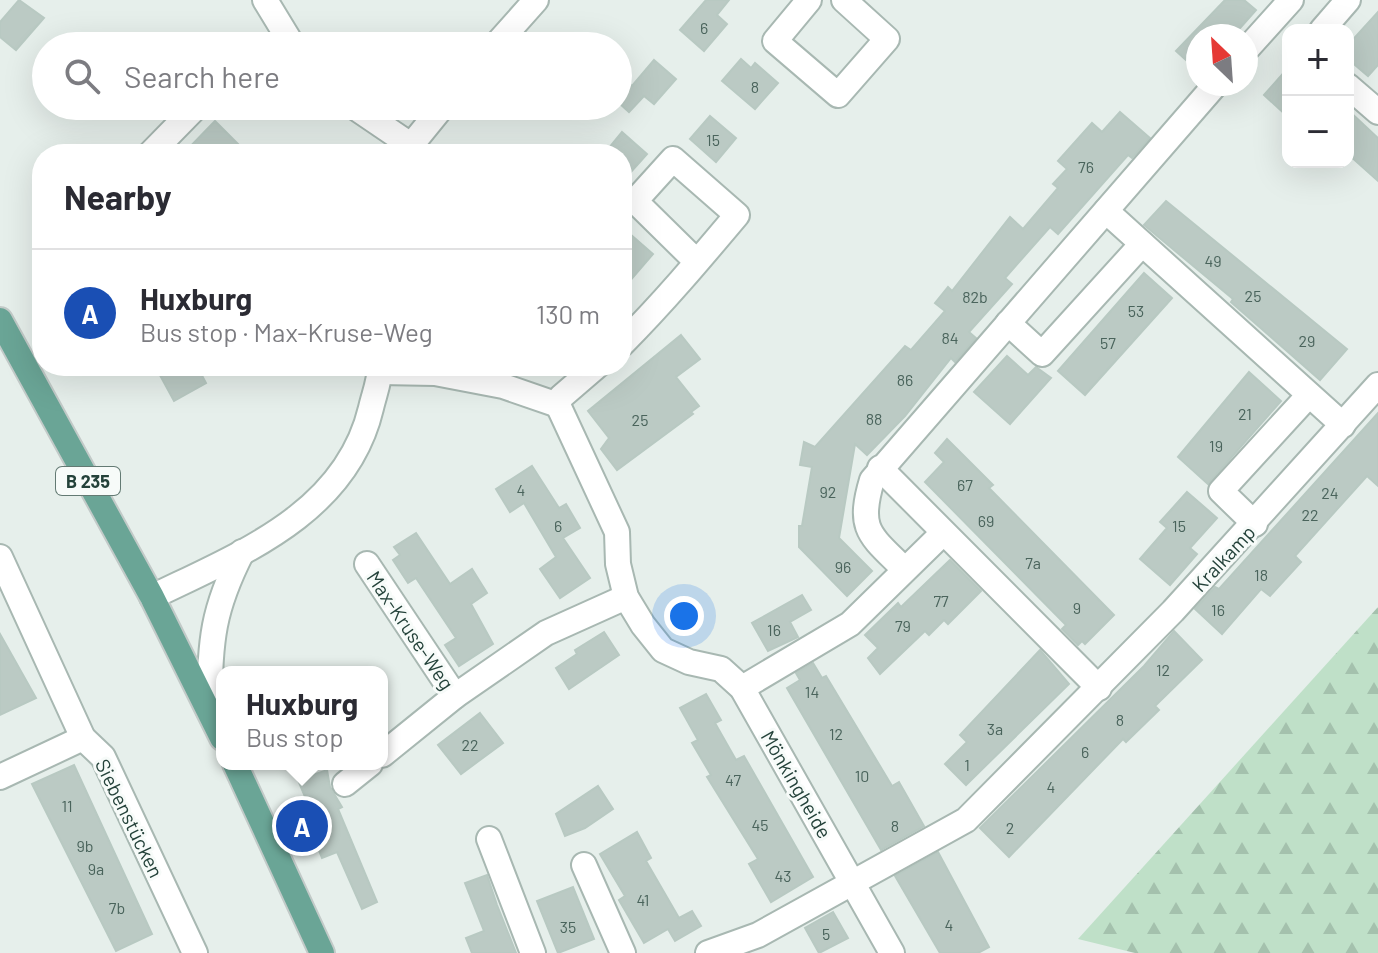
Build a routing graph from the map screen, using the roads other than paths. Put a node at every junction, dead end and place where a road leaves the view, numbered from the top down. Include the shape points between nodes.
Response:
1 (265, 0) edge
2 (536, 0) edge
3 (809, 0) edge
4 (844, 0) edge
5 (1291, 0) edge
6 (1348, 0) edge
7 (1327, 24) edge
8 (1280, 27) edge
9 (282, 32) edge
10 (507, 32) edge
11 (1258, 42) edge
12 (1354, 91) edge
13 (1206, 96) edge
14 (1378, 112) edge
15 (183, 120) edge
16 (371, 120) edge
17 (431, 120) edge
18 (160, 144) edge
19 (401, 144) edge
20 (411, 144) edge
21 (1106, 211) junction
22 (1142, 244) junction
23 (697, 262) dead end
24 (0, 320) edge
25 (1008, 323) junction
26 (632, 333) edge
27 (378, 376) edge
28 (451, 376) edge
29 (585, 376) edge
30 (1378, 385) edge
31 (1309, 395) junction
32 (558, 405) junction
33 (1343, 425) junction
34 (880, 468) junction
35 (1255, 524) junction
36 (943, 533) junction
37 (242, 552) junction
38 (0, 557) edge
39 (367, 564) dead end
40 (904, 569) junction
41 (152, 597) junction
42 (626, 597) junction
43 (742, 688) junction
44 (1099, 688) junction
45 (455, 696) junction
46 (209, 711) junction
47 (216, 726) edge
48 (83, 738) junction
49 (388, 750) edge
50 (238, 770) edge
51 (362, 770) edge
52 (0, 777) edge
53 (345, 784) dead end
54 (489, 839) dead end
55 (584, 865) dead end
56 (853, 881) junction
57 (195, 953) edge
58 (322, 953) edge
59 (533, 953) edge
60 (623, 953) edge
61 (708, 953) edge
62 (892, 953) edge

1 - 9 street
2 - 10 street
3 - 4 street via 775,41 838,95 887,39
5 - 8 street
6 - 7 street
8 - 11 street
12 - 14 street
13 - 21 street
15 - 18 street
16 - 19 street
17 - 20 street
21 - 22 street
21 - 25 street
22 - 25 street via 1042,354
22 - 31 street
23 - 26 street
24 - 41 main road, B 235
25 - 34 street
27 - 37 street via 365,433 342,473 312,507
28 - 32 street
29 - 32 street
30 - 33 street, Kralkamp
31 - 33 street
31 - 35 street via 1221,491
32 - 42 street via 617,532
33 - 35 street, Kralkamp
34 - 36 street
34 - 40 street via 872,480 864,522
35 - 44 street, Kralkamp
36 - 40 street
36 - 44 street
37 - 41 street
37 - 46 street via 211,630
38 - 48 street, Siebenstücken
39 - 45 street, Max-Kruse-Weg
40 - 43 street via 850,624
41 - 46 main road, B 235
42 - 43 street via 663,650 721,669
42 - 45 street, Max-Kruse-Weg via 546,633
43 - 56 street, Mönkingheide
44 - 56 street, Kralkamp via 966,820
45 - 49 street, Max-Kruse-Weg
46 - 47 main road, B 235
48 - 52 street
48 - 57 street, Siebenstücken via 103,757
50 - 58 main road
51 - 53 street
54 - 59 street
55 - 60 street
56 - 61 street via 758,935
56 - 62 street, Mönkingheide

